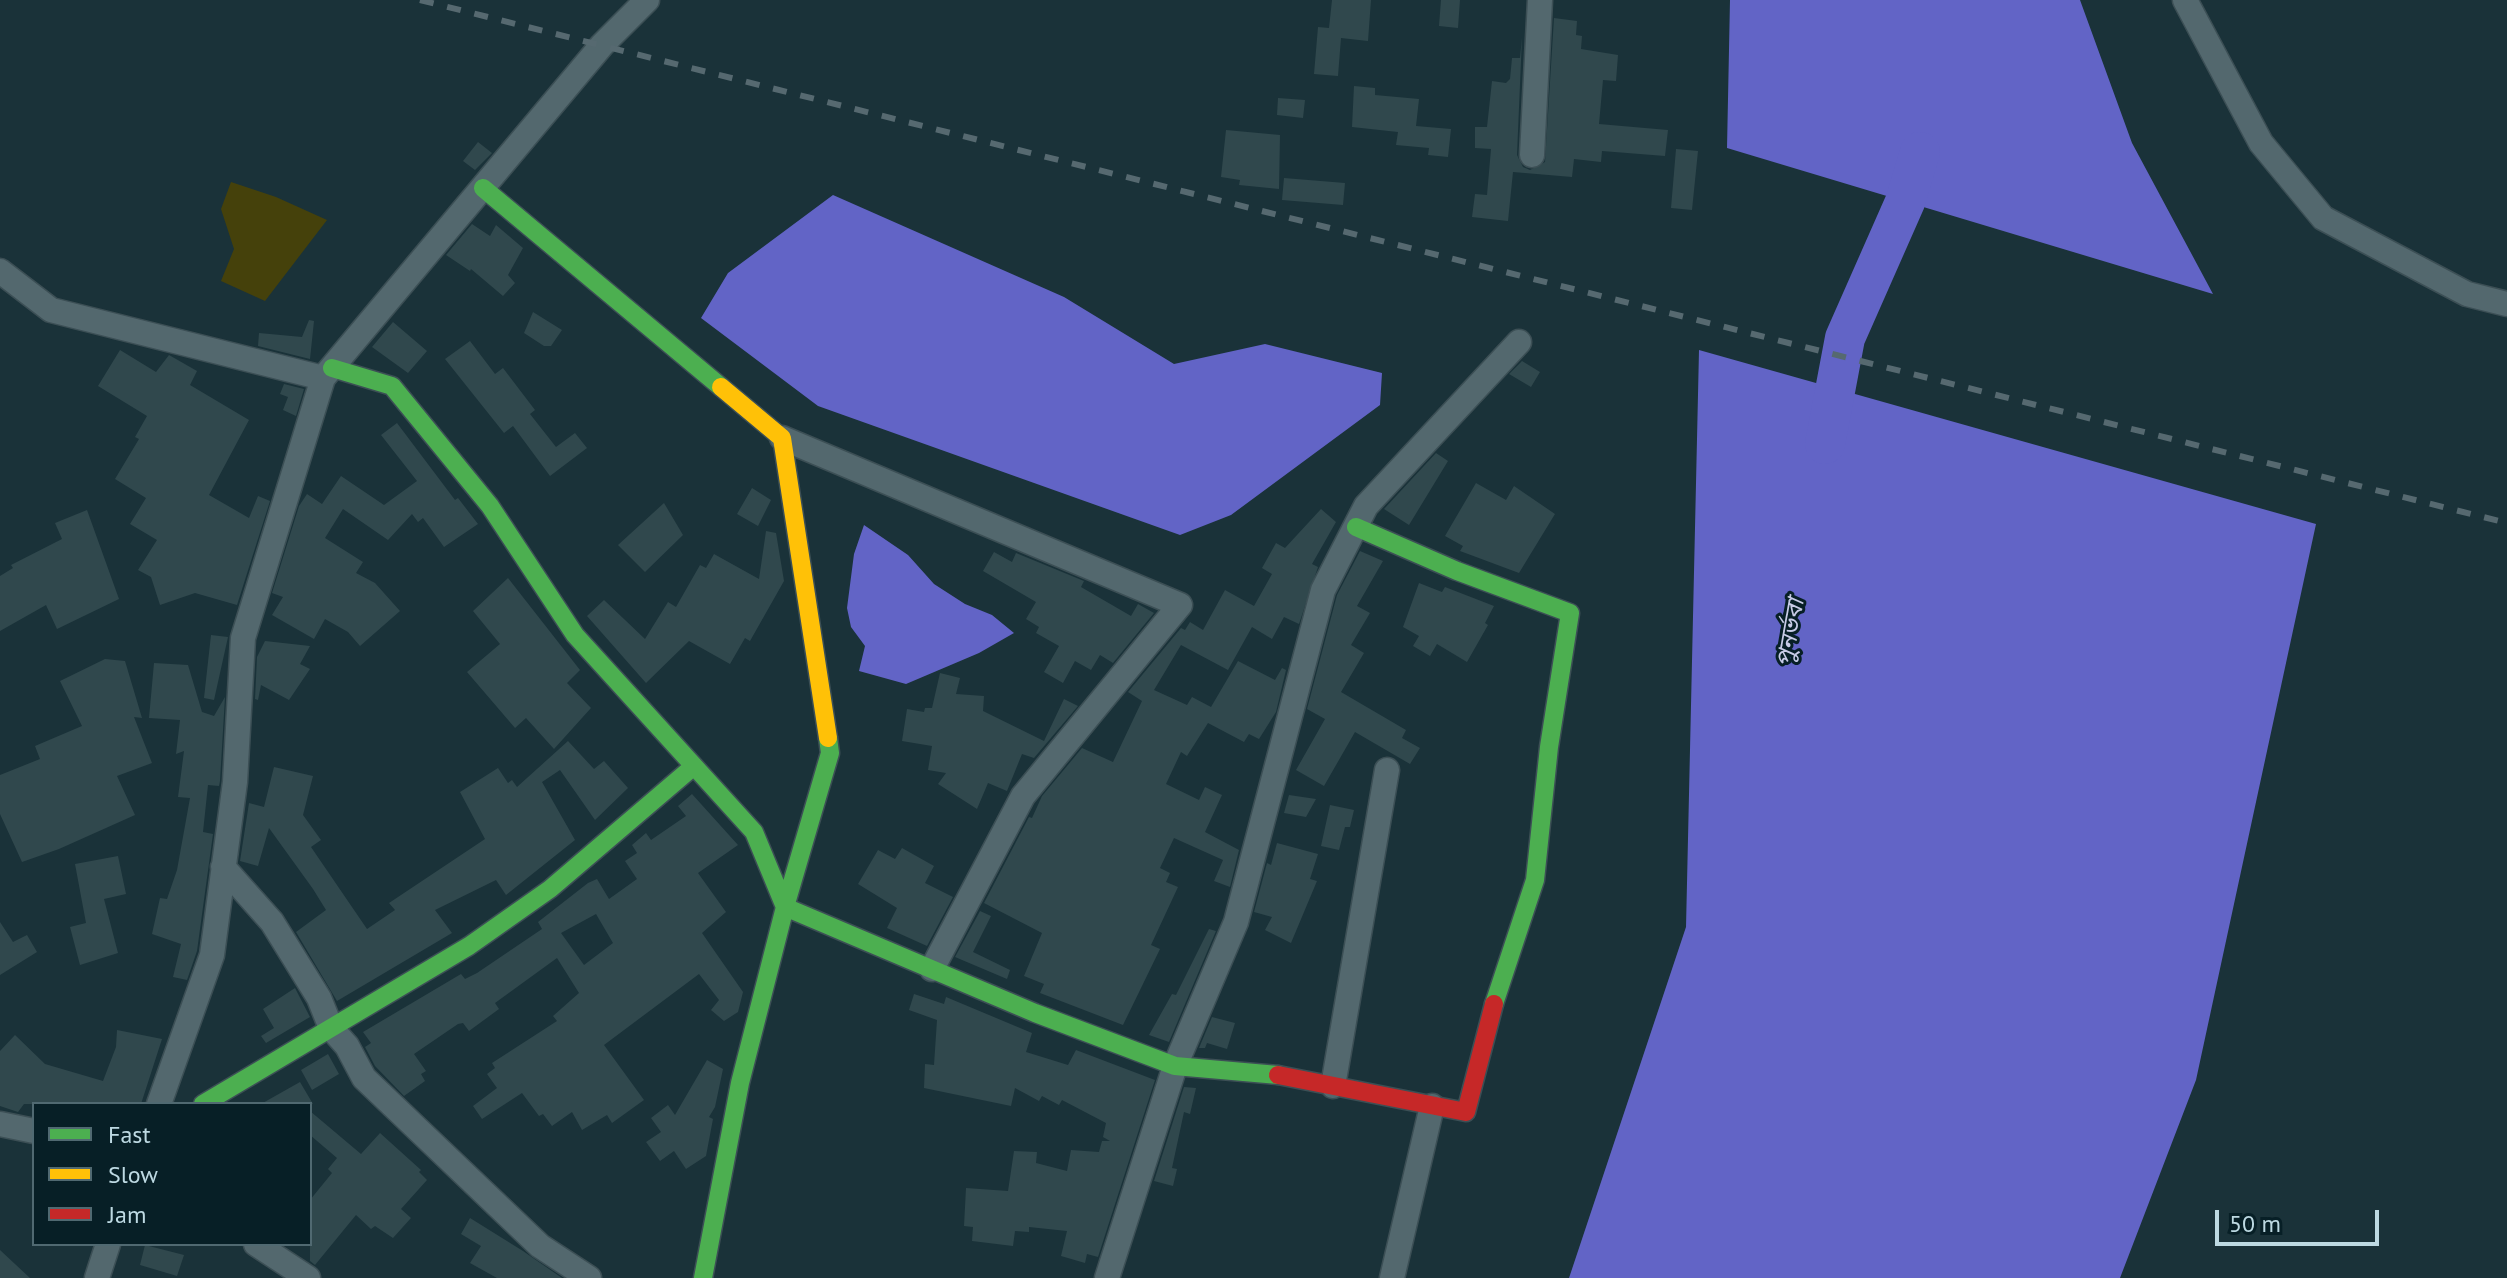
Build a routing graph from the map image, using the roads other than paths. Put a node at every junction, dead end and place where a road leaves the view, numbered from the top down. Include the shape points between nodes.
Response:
1 (647, 0) edge
2 (1540, 0) edge
3 (2185, 0) edge
4 (1532, 155) dead end
5 (483, 188) junction
6 (0, 271) edge
7 (2507, 304) edge
8 (1519, 342) dead end
9 (327, 373) junction
10 (782, 438) junction
11 (1356, 527) junction
12 (694, 766) junction
13 (1387, 770) dead end
14 (223, 867) junction
15 (785, 907) junction
16 (932, 969) junction
17 (331, 1028) junction
18 (1175, 1066) junction
19 (1333, 1086) junction
20 (160, 1102) edge
21 (206, 1102) edge
22 (1432, 1106) junction
23 (0, 1124) edge
24 (32, 1131) edge
25 (107, 1246) edge
26 (259, 1246) edge
27 (97, 1278) edge
28 (308, 1278) edge
29 (589, 1278) edge
30 (703, 1278) edge
31 (1107, 1278) edge
32 (1392, 1278) edge

1 - 5 street via 602,45
2 - 4 street
3 - 7 street via 2261,143 2323,218 2467,294
5 - 9 street
5 - 10 street
6 - 9 street via 51,310
8 - 11 street via 1366,506
9 - 12 street via 392,386 490,506 575,635
9 - 14 street via 243,638 235,782
10 - 15 street via 830,753
10 - 16 street via 1180,605 1023,796
11 - 18 street via 1323,590 1236,922
11 - 22 street via 1570,613 1535,880 1466,1112
12 - 15 street via 754,832
12 - 17 street via 550,889 469,946
13 - 19 street
14 - 17 street via 272,922 319,998
14 - 20 street via 212,955
15 - 16 street
15 - 30 street via 740,1083
16 - 18 street
17 - 21 street
17 - 29 street via 364,1078 395,1111 442,1148 540,1246
18 - 19 street via 1275,1074
18 - 31 street
19 - 22 street
22 - 32 street
23 - 24 street
25 - 27 street
26 - 28 street

